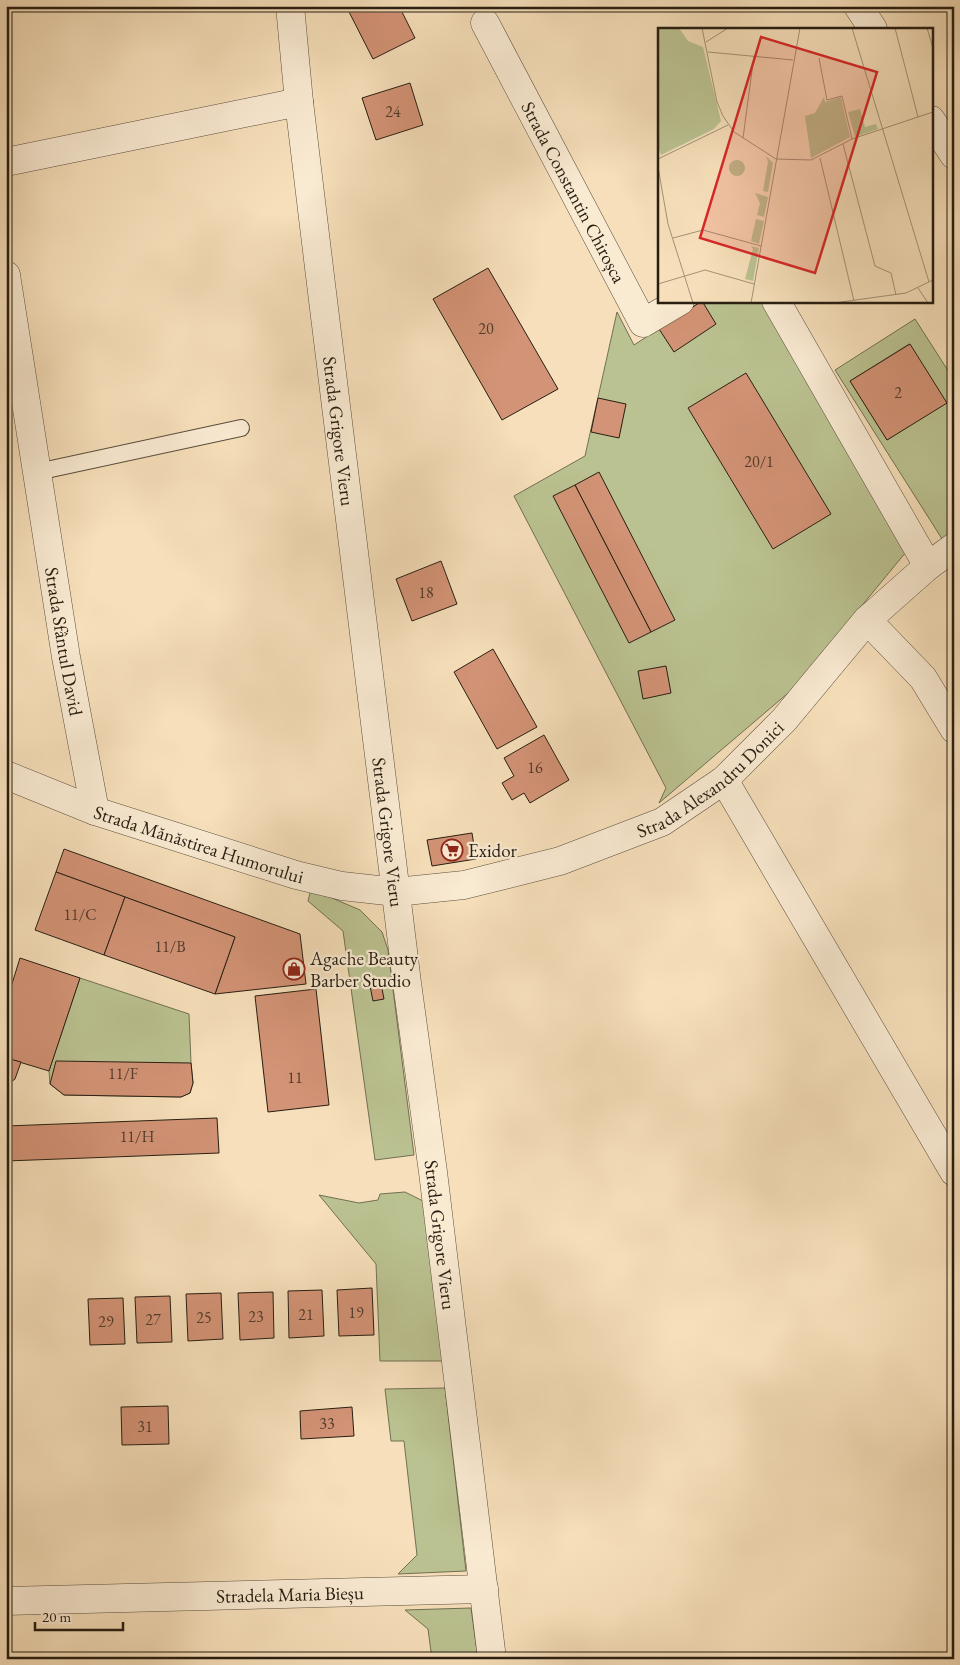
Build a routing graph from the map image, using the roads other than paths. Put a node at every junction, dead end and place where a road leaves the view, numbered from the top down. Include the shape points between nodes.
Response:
1 (290, 6) edge
2 (858, 6) edge
3 (485, 23) dead end
4 (872, 28) edge
5 (299, 102) junction
6 (932, 122) edge
7 (954, 155) edge
8 (6, 162) edge
9 (6, 275) edge
10 (678, 302) edge
11 (777, 302) edge
12 (241, 428) dead end
13 (37, 472) junction
14 (954, 547) edge
15 (928, 566) junction
16 (867, 620) junction
17 (954, 729) edge
18 (6, 775) edge
19 (724, 780) junction
20 (95, 811) junction
21 (396, 892) junction
22 (954, 1172) edge
23 (484, 1589) junction
24 (6, 1601) edge
25 (492, 1659) edge

1 - 5 street, Strada Grigore Vieru
2 - 4 street
3 - 10 street, Strada Constantin Chiroșca via 643,323
5 - 8 street
5 - 21 street, Strada Grigore Vieru
6 - 7 street
9 - 13 street, Strada Sfântul David
11 - 15 street
12 - 13 lane
13 - 20 street, Strada Sfântul David via 66,658
14 - 15 street, Strada Alexandru Donici
15 - 16 street, Strada Alexandru Donici
16 - 17 street via 923,678
16 - 19 street, Strada Alexandru Donici via 784,720
18 - 20 street, Strada Mănăstirea Humorului
19 - 21 street, Strada Alexandru Donici via 662,822 560,861 464,885
19 - 22 street
20 - 21 street, Strada Mănăstirea Humorului via 296,874 342,886
21 - 23 street, Strada Grigore Vieru
23 - 24 street, Stradela Maria Bieșu
23 - 25 street, Strada Grigore Vieru

